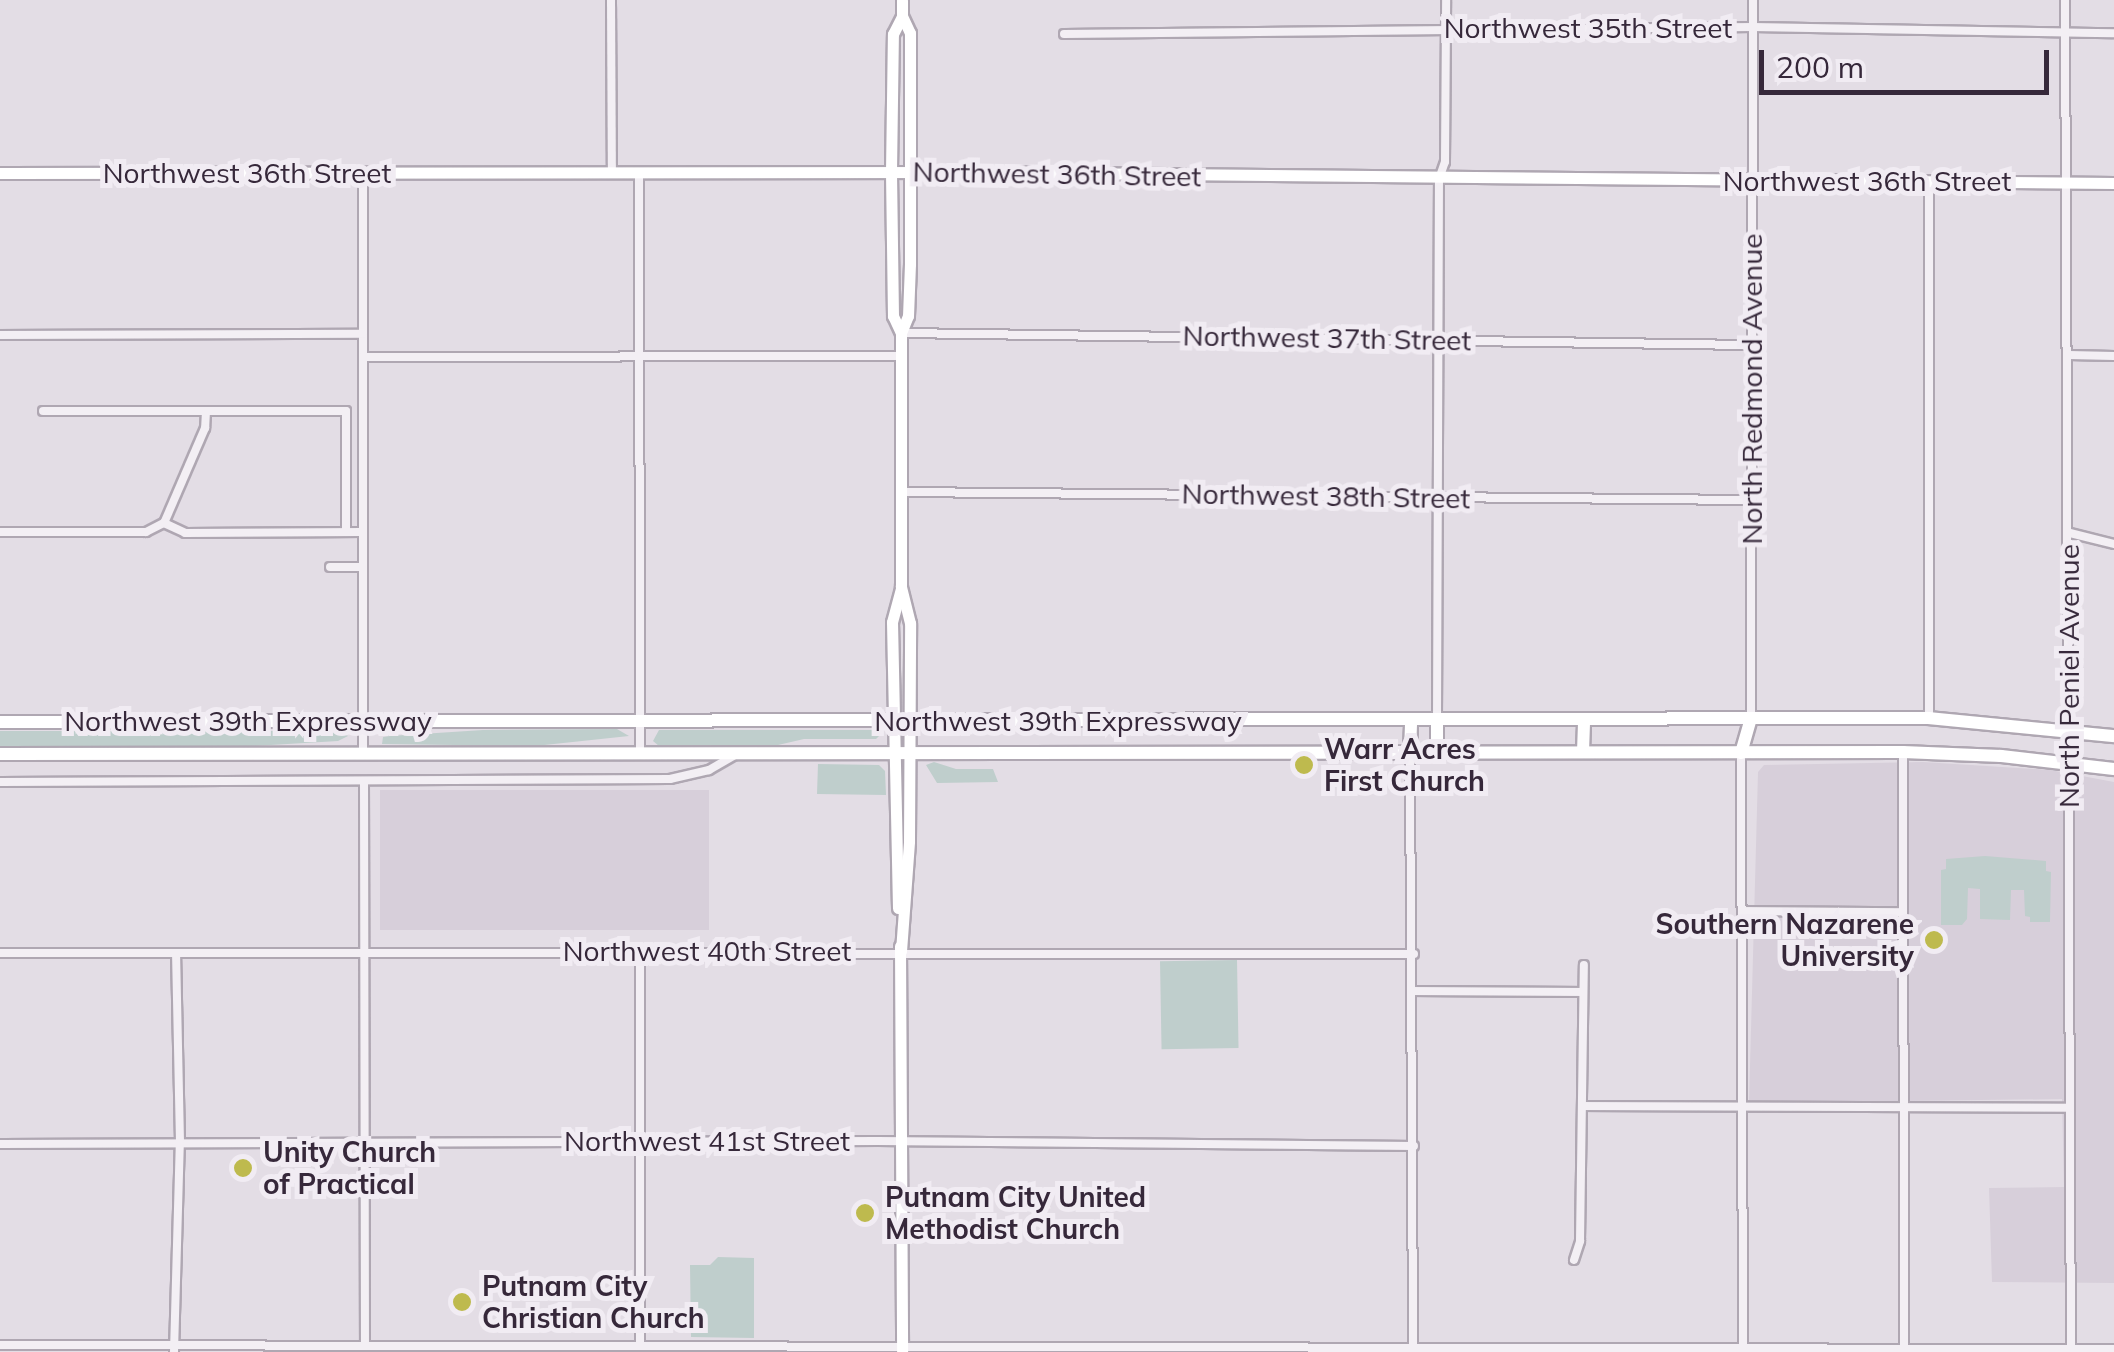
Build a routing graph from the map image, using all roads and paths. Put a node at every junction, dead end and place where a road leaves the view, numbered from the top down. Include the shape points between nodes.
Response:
1 (611, 0) edge
2 (902, 0) edge
3 (1446, 0) edge
4 (1753, 0) edge
5 (2065, 0) edge
6 (902, 16) junction
7 (1446, 28) junction
8 (1753, 28) junction
9 (2064, 32) junction
10 (2114, 33) edge
11 (1064, 34) dead end
12 (363, 172) junction
13 (612, 172) junction
14 (639, 172) junction
15 (891, 172) junction
16 (911, 172) junction
17 (0, 173) edge
18 (1439, 179) junction
19 (1754, 180) junction
20 (1929, 181) junction
21 (2068, 183) junction
22 (2114, 184) edge
23 (363, 334) junction
24 (900, 334) junction
25 (0, 335) edge
26 (1438, 339) junction
27 (1753, 345) junction
28 (640, 355) junction
29 (2069, 355) junction
30 (900, 356) junction
31 (2114, 356) edge
32 (364, 357) junction
33 (44, 411) dead end
34 (346, 411) junction
35 (364, 411) junction
36 (206, 412) junction
37 (901, 492) junction
38 (1438, 497) junction
39 (1752, 500) junction
40 (164, 523) junction
41 (0, 532) edge
42 (346, 532) junction
43 (362, 532) junction
44 (2070, 533) junction
45 (2114, 544) edge
46 (362, 566) junction
47 (330, 567) dead end
48 (901, 586) junction
49 (1929, 718) junction
50 (1750, 719) junction
51 (364, 720) junction
52 (1411, 720) junction
53 (1438, 720) junction
54 (1584, 720) junction
55 (642, 721) junction
56 (892, 721) junction
57 (910, 721) junction
58 (0, 722) edge
59 (2070, 729) junction
60 (2114, 736) edge
61 (364, 752) junction
62 (1583, 752) junction
63 (1904, 752) junction
64 (1410, 753) junction
65 (1437, 753) junction
66 (1742, 753) junction
67 (0, 754) edge
68 (736, 754) junction
69 (892, 754) junction
70 (910, 754) junction
71 (640, 755) junction
72 (2069, 762) junction
73 (2114, 769) edge
74 (364, 781) junction
75 (0, 782) edge
76 (1742, 911) junction
77 (1903, 912) junction
78 (901, 951) junction
79 (364, 952) junction
80 (640, 952) junction
81 (176, 953) junction
82 (0, 954) edge
83 (1414, 954) junction
84 (1584, 965) dead end
85 (1414, 991) junction
86 (1582, 992) junction
87 (1582, 1106) junction
88 (1743, 1107) junction
89 (1904, 1108) junction
90 (2070, 1108) junction
91 (902, 1141) junction
92 (180, 1142) junction
93 (640, 1142) junction
94 (365, 1143) junction
95 (0, 1144) edge
96 (1414, 1146) junction
97 (1574, 1260) dead end
98 (640, 1344) junction
99 (0, 1345) edge
100 (365, 1345) junction
101 (27, 1348) edge
102 (174, 1348) edge
103 (318, 1348) edge
104 (902, 1348) edge
105 (1413, 1348) junction
106 (1195, 1349) edge
107 (2114, 1349) edge
108 (1486, 1350) edge
109 (1632, 1350) edge
110 (1743, 1350) edge
111 (1776, 1351) edge
112 (1904, 1351) edge
113 (1923, 1351) edge
114 (2071, 1351) edge

1 - 13 street
2 - 6 main road
3 - 7 street
4 - 8 street, North Redmond Avenue
5 - 9 street, North Peniel Avenue
6 - 15 main road via 893,34
6 - 16 main road via 910,32
7 - 8 street, Northwest 35th Street
7 - 11 street, Northwest 35th Street
7 - 18 street via 1445,162
8 - 9 street, Northwest 35th Street
8 - 19 street, North Redmond Avenue
9 - 10 street, Northwest 35th Street
9 - 21 street, North Peniel Avenue
12 - 13 main road, Northwest 36th Street
12 - 17 main road, Northwest 36th Street
12 - 23 street
13 - 14 main road, Northwest 36th Street
14 - 15 main road, Northwest 36th Street
14 - 28 street
15 - 16 main road, Northwest 36th Street
15 - 24 main road
16 - 18 main road, Northwest 36th Street
16 - 24 main road via 908,316
18 - 19 main road, Northwest 36th Street
18 - 26 street
19 - 20 main road, Northwest 36th Street
19 - 27 street, North Redmond Avenue
20 - 21 main road, Northwest 36th Street
20 - 49 street
21 - 22 main road, Northwest 36th Street
21 - 29 street, North Peniel Avenue
23 - 25 street
23 - 32 street
24 - 26 street, Northwest 37th Street
24 - 30 main road
26 - 27 street, Northwest 37th Street
26 - 38 street
27 - 39 street, North Redmond Avenue
28 - 30 street
28 - 32 street
28 - 55 street
29 - 31 street
29 - 44 street, North Peniel Avenue
30 - 37 main road
32 - 35 street
33 - 36 street
34 - 35 street
34 - 36 street
34 - 42 street
35 - 43 street
36 - 40 street
37 - 38 street, Northwest 38th Street
37 - 48 main road
38 - 39 street, Northwest 38th Street
38 - 53 street
39 - 50 street, North Redmond Avenue
40 - 41 street via 146,532
40 - 42 street via 184,532
42 - 43 street
43 - 46 street
44 - 45 street
44 - 59 street, North Peniel Avenue
46 - 47 street
46 - 51 street
48 - 56 main road via 892,622
48 - 57 main road via 910,622
49 - 50 highway, Northwest 39th Expressway
49 - 59 highway, Northwest 39th Expressway
50 - 54 highway, Northwest 39th Expressway
50 - 66 highway
51 - 55 highway, Northwest 39th Expressway
51 - 58 highway, Northwest 39th Expressway
51 - 61 street
52 - 53 highway, Northwest 39th Expressway
52 - 57 highway, Northwest 39th Expressway
52 - 64 highway
53 - 54 highway, Northwest 39th Expressway
53 - 65 highway
54 - 62 highway
55 - 56 highway, Northwest 39th Expressway
55 - 71 street
56 - 57 highway, Northwest 39th Expressway
56 - 69 main road
57 - 70 main road
59 - 60 highway, Northwest 39th Expressway
59 - 72 street, North Peniel Avenue
61 - 67 highway, Northwest 39th Expressway
61 - 71 highway, Northwest 39th Expressway
62 - 65 highway, Northwest 39th Expressway
62 - 66 highway, Northwest 39th Expressway
63 - 66 highway, Northwest 39th Expressway
63 - 72 highway, Northwest 39th Expressway
63 - 77 street
64 - 65 highway, Northwest 39th Expressway
64 - 70 highway, Northwest 39th Expressway
64 - 83 street
66 - 76 street
68 - 69 highway, Northwest 39th Expressway
68 - 71 highway, Northwest 39th Expressway
68 - 74 street, Northwest 39th Expressway via 709,770 670,778
69 - 70 highway, Northwest 39th Expressway
69 - 78 main road
70 - 78 main road
72 - 73 highway, Northwest 39th Expressway
72 - 90 street, North Peniel Avenue
74 - 75 street, Northwest 39th Expressway
74 - 79 street
76 - 77 street
76 - 88 street
77 - 89 street
78 - 80 street, Northwest 40th Street
78 - 83 street, Northwest 40th Street
78 - 91 main road
79 - 80 street, Northwest 40th Street
79 - 81 street, Northwest 40th Street
79 - 94 street
80 - 93 street
81 - 82 street, Northwest 40th Street
81 - 92 street
83 - 85 street
84 - 86 street
85 - 86 street
85 - 96 street
86 - 87 street
87 - 88 street
87 - 97 street via 1580,1241
88 - 89 street
88 - 110 street
89 - 90 street
89 - 112 street
90 - 114 street, North Peniel Avenue
91 - 93 street, Northwest 41st Street
91 - 96 street, Northwest 41st Street
91 - 104 main road
92 - 94 street, Northwest 41st Street
92 - 95 street, Northwest 41st Street
92 - 102 street
93 - 94 street, Northwest 41st Street
93 - 98 street
94 - 100 street
96 - 105 street
98 - 100 street
98 - 104 street
99 - 101 street
100 - 103 street
101 - 102 street
102 - 103 street
104 - 106 street
105 - 106 street
105 - 108 street
107 - 114 street
108 - 109 street
109 - 110 street
110 - 111 street
111 - 112 street
112 - 113 street
113 - 114 street

